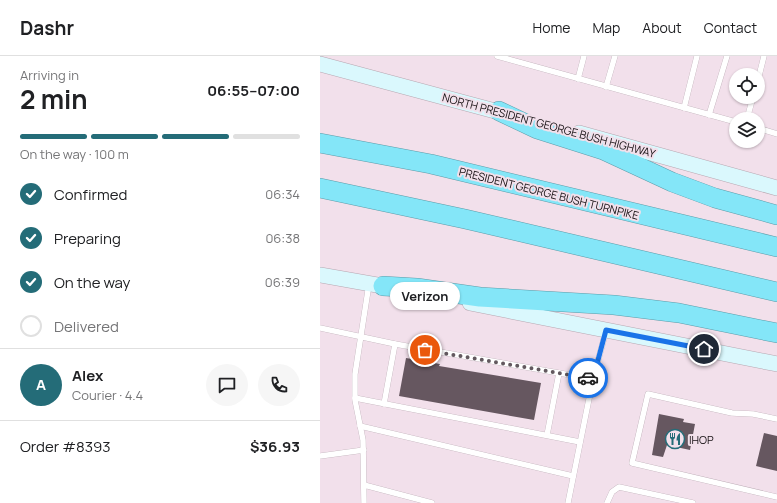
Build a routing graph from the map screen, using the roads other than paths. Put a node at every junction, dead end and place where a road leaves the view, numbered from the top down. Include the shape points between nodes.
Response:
1 (497, 56) edge
2 (584, 56) edge
3 (615, 56) edge
4 (697, 56) edge
5 (727, 56) edge
6 (764, 56) edge
7 (320, 64) edge
8 (339, 68) junction
9 (761, 68) edge
10 (320, 70) edge
11 (578, 79) junction
12 (606, 86) junction
13 (684, 108) junction
14 (498, 112) junction
15 (709, 115) junction
16 (729, 120) edge
17 (765, 130) edge
18 (777, 134) edge
19 (320, 143) edge
20 (320, 188) edge
21 (777, 188) edge
22 (777, 215) edge
23 (777, 247) edge
24 (320, 275) edge
25 (376, 285) junction
26 (777, 292) edge
27 (320, 328) edge
28 (606, 330) junction
29 (777, 333) edge
30 (360, 336) junction
31 (395, 344) junction
32 (777, 364) edge
33 (559, 373) junction
34 (593, 379) junction
35 (355, 398) junction
36 (384, 404) junction
37 (777, 419) edge
38 (360, 426) junction
39 (547, 435) junction
40 (580, 442) junction
41 (364, 450) junction
42 (320, 456) edge
43 (573, 476) junction
44 (364, 485) junction
45 (777, 497) edge
46 (364, 503) edge
47 (432, 503) edge
48 (568, 503) edge
49 (607, 503) edge
50 (693, 503) edge

1 - 11 lane
2 - 11 lane
3 - 12 lane
4 - 13 lane
5 - 15 lane
6 - 9 lane
7 - 8 main road, NORTH PRESIDENT GEORGE BUSH HIGHWAY
8 - 10 main road
8 - 14 main road, NORTH PRESIDENT GEORGE BUSH HIGHWAY
11 - 12 lane
12 - 13 lane
13 - 15 lane
14 - 21 main road, NORTH PRESIDENT GEORGE BUSH HIGHWAY
14 - 22 highway via 537,129 603,150 672,182 715,198
15 - 16 lane
17 - 18 lane
19 - 23 highway, PRESIDENT GEORGE BUSH TURNPIKE via 431,164
20 - 26 highway via 458,217
24 - 25 main road
25 - 28 main road
25 - 29 highway via 480,297 614,305 679,313
25 - 30 lane
27 - 30 lane
28 - 32 main road
28 - 34 lane
30 - 31 lane
30 - 35 lane
31 - 33 lane
31 - 36 lane
33 - 34 lane
33 - 39 lane
34 - 40 lane
35 - 36 lane
35 - 38 lane
36 - 39 lane
37 - 45 lane via 732,413 648,394 632,463
38 - 41 lane
38 - 43 lane
39 - 40 lane
40 - 43 lane
41 - 42 lane
41 - 44 lane
43 - 48 lane
44 - 46 lane
44 - 47 lane
49 - 50 lane via 612,492 619,487

